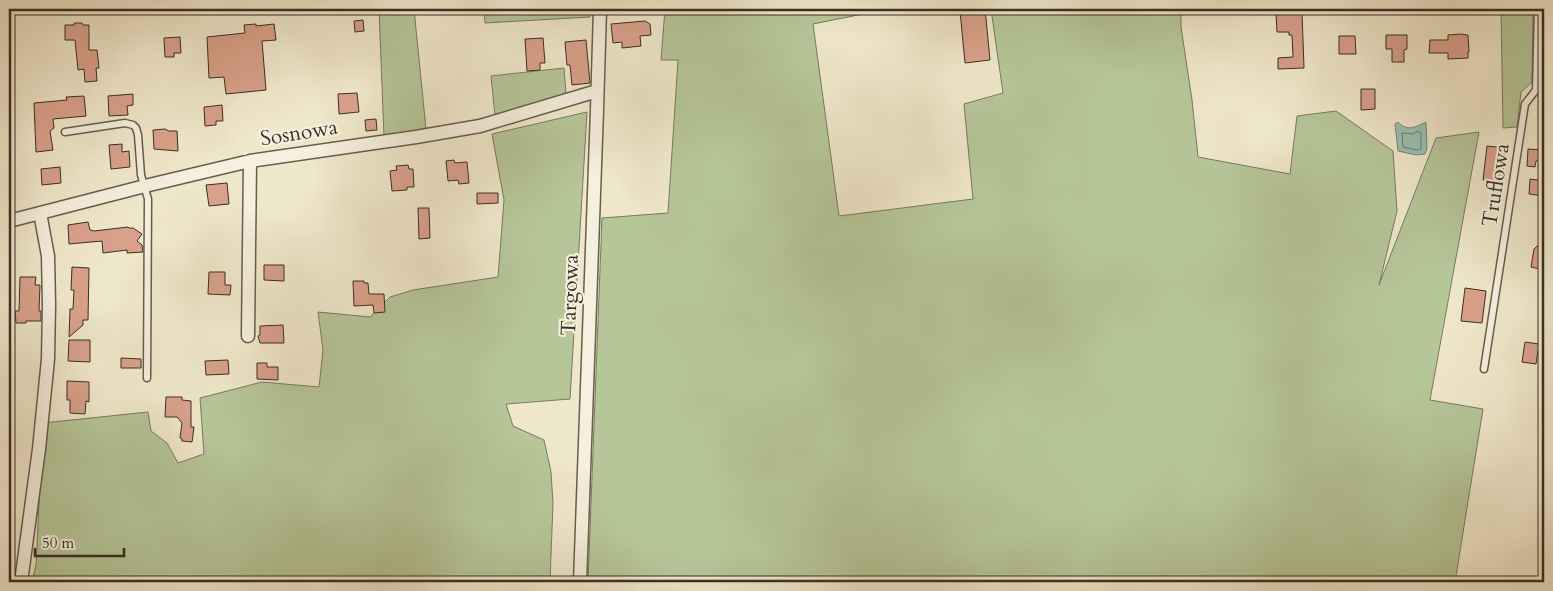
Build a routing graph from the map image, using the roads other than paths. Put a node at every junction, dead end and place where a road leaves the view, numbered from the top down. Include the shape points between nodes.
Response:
1 (600, 9) edge
2 (1538, 9) edge
3 (597, 91) junction
4 (65, 132) dead end
5 (250, 161) junction
6 (145, 186) junction
7 (40, 213) junction
8 (9, 221) edge
9 (248, 336) dead end
10 (1484, 369) dead end
11 (147, 378) dead end
12 (21, 582) edge
13 (580, 582) edge

1 - 3 street, Targowa
2 - 10 lane, Truflowa via 1536,90 1525,104
3 - 5 street, Sosnowa via 480,126
3 - 13 street, Targowa
4 - 6 lane via 125,123 132,125 138,135
5 - 6 street, Sosnowa
5 - 9 street
6 - 7 street, Sosnowa
6 - 11 lane via 148,199
7 - 8 street, Sosnowa
7 - 12 street via 48,256 48,359

